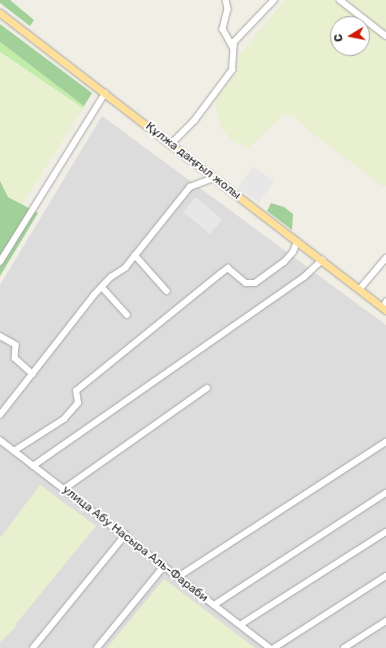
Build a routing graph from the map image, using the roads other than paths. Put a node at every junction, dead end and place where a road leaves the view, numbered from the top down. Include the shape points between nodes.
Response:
1 (226, 0) edge
2 (274, 0) edge
3 (340, 0) edge
4 (0, 13) edge
5 (386, 36) edge
6 (234, 47) junction
7 (105, 93) junction
8 (171, 144) junction
9 (213, 178) junction
10 (298, 242) junction
11 (135, 255) junction
12 (386, 258) edge
13 (322, 260) junction
14 (0, 262) edge
15 (103, 288) junction
16 (359, 290) junction
17 (167, 291) dead end
18 (385, 306) edge
19 (127, 316) dead end
20 (0, 336) edge
21 (33, 374) junction
22 (207, 388) dead end
23 (0, 415) edge
24 (0, 440) edge
25 (386, 442) edge
26 (14, 451) junction
27 (34, 466) junction
28 (64, 489) junction
29 (386, 493) edge
30 (386, 532) edge
31 (125, 535) junction
32 (164, 566) junction
33 (386, 576) edge
34 (178, 577) junction
35 (214, 605) junction
36 (386, 621) edge
37 (240, 626) junction
38 (33, 648) edge
39 (97, 648) edge
40 (270, 648) edge
41 (274, 648) edge
42 (344, 648) edge

1 - 6 street via 228,9 223,29
2 - 6 street via 238,37
3 - 5 street
4 - 7 main road, Құлжа даңғыл жолы
6 - 8 street via 232,70 194,121
7 - 8 main road, Құлжа даңғыл жолы
7 - 14 street
8 - 9 main road, Құлжа даңғыл жолы
9 - 10 main road, Құлжа даңғыл жолы
9 - 11 street via 193,184
10 - 13 main road, Құлжа даңғыл жолы
10 - 26 street via 294,252 284,262 255,283 246,284 228,268 76,391 78,403 64,419
11 - 15 street
11 - 17 street
12 - 16 street
13 - 16 main road, Құлжа даңғыл жолы
13 - 27 street via 304,277
15 - 19 street
15 - 21 street via 94,295
16 - 18 main road, Құлжа даңғыл жолы
20 - 21 street via 16,345 15,358
21 - 23 street
22 - 28 street
24 - 26 street, улица Абу Насыра Аль-Фараби
25 - 34 street
26 - 27 street, улица Абу Насыра Аль-Фараби
27 - 28 street, улица Абу Насыра Аль-Фараби
28 - 31 street, улица Абу Насыра Аль-Фараби
29 - 35 street
30 - 37 street
31 - 32 street, улица Абу Насыра Аль-Фараби
31 - 38 street
32 - 34 street, улица Абу Насыра Аль-Фараби
32 - 39 street
33 - 41 street
34 - 35 street, улица Абу Насыра Аль-Фараби
35 - 37 street, улица Абу Насыра Аль-Фараби
36 - 42 street
37 - 40 street, улица Абу Насыра Аль-Фараби

